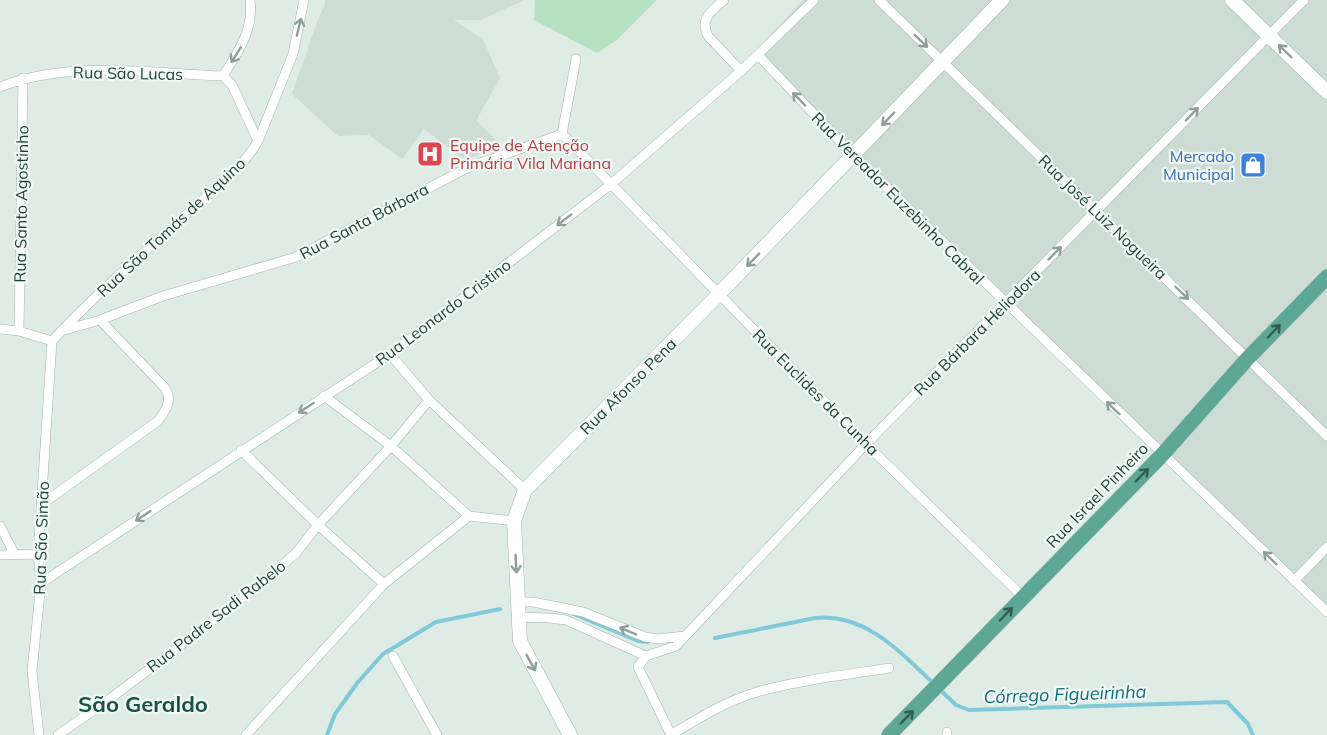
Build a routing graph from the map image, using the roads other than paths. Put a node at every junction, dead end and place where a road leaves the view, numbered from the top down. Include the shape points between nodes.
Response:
1 (250, 0) edge
2 (304, 0) edge
3 (724, 0) edge
4 (814, 0) edge
5 (879, 0) edge
6 (1002, 0) edge
7 (1232, 0) edge
8 (1304, 0) edge
9 (1269, 35) junction
10 (758, 55) junction
11 (576, 59) dead end
12 (943, 62) junction
13 (741, 71) junction
14 (223, 76) junction
15 (23, 78) junction
16 (0, 87) edge
17 (1327, 92) edge
18 (562, 134) junction
19 (258, 141) junction
20 (853, 155) junction
21 (610, 185) junction
22 (1097, 211) junction
23 (1327, 277) edge
24 (719, 294) junction
25 (1004, 303) junction
26 (100, 320) junction
27 (0, 329) edge
28 (19, 331) junction
29 (61, 331) junction
30 (52, 341) junction
31 (390, 354) junction
32 (1248, 358) junction
33 (324, 396) junction
34 (429, 400) junction
35 (1327, 436) edge
36 (866, 444) junction
37 (391, 446) junction
38 (242, 450) junction
39 (1162, 455) junction
40 (525, 490) junction
41 (42, 504) junction
42 (469, 516) junction
43 (514, 521) junction
44 (0, 525) edge
45 (318, 525) junction
46 (1327, 547) edge
47 (0, 555) edge
48 (15, 555) junction
49 (38, 555) junction
50 (1294, 581) junction
51 (41, 584) junction
52 (384, 584) junction
53 (1023, 597) junction
54 (518, 602) junction
55 (1327, 612) edge
56 (518, 617) junction
57 (685, 636) junction
58 (393, 656) dead end
59 (646, 656) junction
60 (889, 668) dead end
61 (39, 735) edge
62 (58, 735) edge
63 (246, 735) edge
64 (437, 735) edge
65 (570, 735) edge
66 (671, 735) edge
67 (889, 735) edge

1 -> 14 street via 246,37
19 -> 2 street, Rua São Tomás de Aquino via 293,54
3 - 13 street via 707,15 704,25 708,36
4 - 10 street, Rua Leonardo Cristino
5 -> 12 street, Rua José Luiz Nogueira
6 - 12 street, Rua Afonso Pena
7 - 9 street
8 - 9 street, Rua Bárbara Heliodora
17 -> 9 street
22 -> 9 street, Rua Bárbara Heliodora
10 - 13 street, Rua Leonardo Cristino
20 -> 10 street, Rua Vereador Euzebinho Cabral
11 - 18 street
12 -> 20 street, Rua Afonso Pena
12 - 22 street, Rua José Luiz Nogueira
13 - 21 street, Rua Leonardo Cristino
14 - 15 street, Rua São Lucas via 78,70
14 - 19 street via 232,85
15 - 16 street, Rua São Lucas
15 - 28 street, Rua Santo Agostinho
18 - 21 street
18 - 26 street, Rua Santa Bárbara via 469,167 296,257 163,296
19 - 29 street, Rua São Tomás de Aquino via 226,180
20 -> 24 street, Rua Afonso Pena
20 - 25 street, Rua Vereador Euzebinho Cabral
21 - 24 street, Rua Euclides da Cunha
21 -> 31 street, Rua Leonardo Cristino
25 -> 22 street, Rua Bárbara Heliodora
22 -> 32 street, Rua José Luiz Nogueira
32 -> 23 main road, Rua Israel Pinheiro
24 - 36 street, Rua Euclides da Cunha
24 - 40 street, Rua Afonso Pena
25 - 36 street, Rua Bárbara Heliodora
39 -> 25 street, Rua Vereador Euzebinho Cabral
26 - 29 street, Rua Santa Bárbara
26 - 41 street via 165,388 169,404 158,421
27 - 28 street
28 - 30 street
29 - 30 street, Rua São Tomás de Aquino
30 - 41 street, Rua São Simão
31 - 33 street, Rua Leonardo Cristino
31 - 34 street
32 - 35 street, Rua José Luiz Nogueira
32 - 39 main road, Rua Israel Pinheiro
33 - 37 street
33 -> 38 street, Rua Leonardo Cristino
34 - 37 street, Rua Padre Sadi Rabelo
34 - 40 street
36 - 53 street, Rua Euclides da Cunha
36 - 57 street, Rua Bárbara Heliodora
37 - 42 street
37 - 45 street, Rua Padre Sadi Rabelo
38 - 45 street
38 -> 51 street, Rua Leonardo Cristino
50 -> 39 street, Rua Vereador Euzebinho Cabral
53 -> 39 main road, Rua Israel Pinheiro
40 - 43 street, Rua Afonso Pena
41 - 49 street, Rua São Simão
42 - 43 street
42 - 52 street
43 -> 54 street
44 - 48 street
45 - 52 street
45 - 62 street, Rua Padre Sadi Rabelo via 296,553 256,588
46 - 50 street
47 - 48 street
48 - 49 street
49 - 51 street, Rua São Simão
50 - 55 street, Rua Vereador Euzebinho Cabral
51 - 61 street, Rua São Simão via 32,671
52 - 63 street
67 -> 53 main road, Rua Israel Pinheiro
54 - 56 street
57 -> 54 street via 645,637 583,612
56 - 59 street via 566,620
56 -> 65 street via 520,641
57 - 59 street, Rua Bárbara Heliodora via 676,646
58 - 64 street
59 - 66 street via 638,667
60 - 66 street via 756,693 713,710

